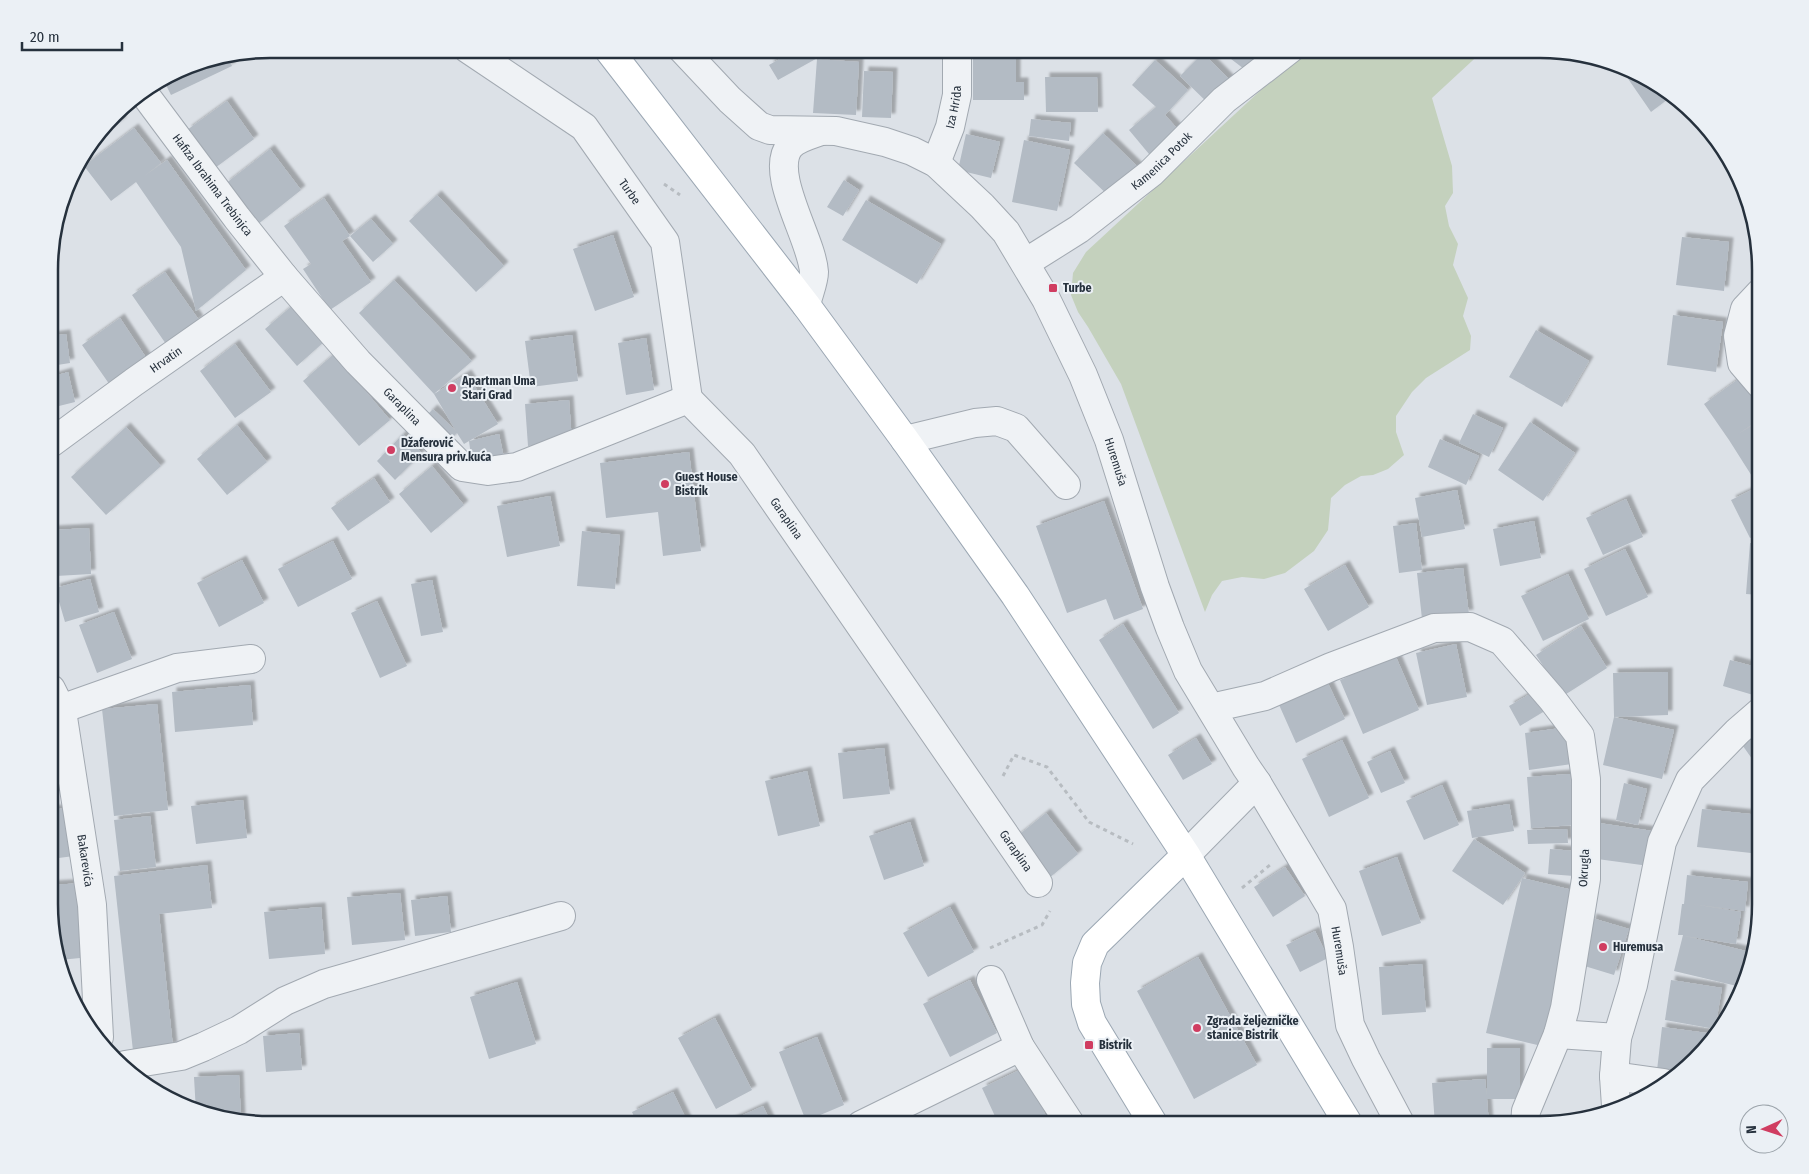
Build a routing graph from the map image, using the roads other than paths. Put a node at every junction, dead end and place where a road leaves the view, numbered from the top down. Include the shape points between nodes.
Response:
1 (481, 58) edge
2 (615, 58) edge
3 (690, 58) edge
4 (957, 58) edge
5 (1278, 58) edge
6 (146, 97) edge
7 (822, 130) junction
8 (936, 163) junction
9 (1025, 263) junction
10 (284, 277) junction
11 (1752, 302) edge
12 (806, 305) junction
13 (1752, 375) edge
14 (688, 399) junction
15 (58, 438) edge
16 (905, 440) junction
17 (1066, 486) dead end
18 (251, 659) dead end
19 (58, 698) edge
20 (1212, 708) junction
21 (58, 710) edge
22 (1752, 719) edge
23 (1257, 783) junction
24 (1186, 855) junction
25 (1038, 883) road end
26 (561, 916) dead end
27 (991, 980) road end
28 (99, 1030) edge
29 (1558, 1034) junction
30 (1617, 1038) junction
31 (1020, 1047) junction
32 (130, 1064) edge
33 (1614, 1076) junction
34 (1656, 1082) edge
35 (1616, 1102) edge
36 (879, 1116) edge
37 (1065, 1116) edge
38 (1149, 1116) edge
39 (1344, 1116) edge
40 (1396, 1116) edge
41 (1526, 1116) edge

1 - 14 street, Turbe via 584,127 665,242
2 - 12 main road
3 - 7 street via 759,126 770,130
4 - 8 street, Iza Hrida via 956,95 950,127
5 - 9 street, Kamenica Potok via 1224,100 1151,173 1079,228
6 - 10 street, Hafiza Ibrahima Trebinjca
7 - 8 street via 885,142
7 - 12 street via 798,140 784,158 785,182 809,248 814,273
8 - 9 street, Huremuša via 1006,232
9 - 20 street, Huremuša via 1083,375 1109,440 1170,628 1188,671
10 - 14 street, Garaplina via 358,362 462,467 488,471 517,467
10 - 15 street, Hrvatin
11 - 13 street via 1745,310 1738,336 1742,363
12 - 16 main road
14 - 25 street, Garaplina via 742,454
16 - 17 street via 997,421 1016,428
16 - 24 main road via 1015,595
18 - 19 street via 177,668
20 - 23 street, Huremuša
20 - 29 street, Okrugla via 1265,696 1434,628 1470,628 1502,641 1580,736 1586,779 1586,878
21 - 28 street, Bakarevića via 92,905
22 - 30 street via 1690,780 1662,842 1633,985
23 - 24 street
23 - 40 street, Huremuša via 1332,910 1350,1025
24 - 38 main road via 1095,944 1087,963 1086,1004 1092,1023
24 - 39 main road
26 - 32 street via 324,984 285,1001 239,1030 203,1047 181,1056
27 - 31 street
29 - 30 street
29 - 41 street
30 - 33 street
31 - 36 street
31 - 37 street
33 - 34 street
33 - 35 street

